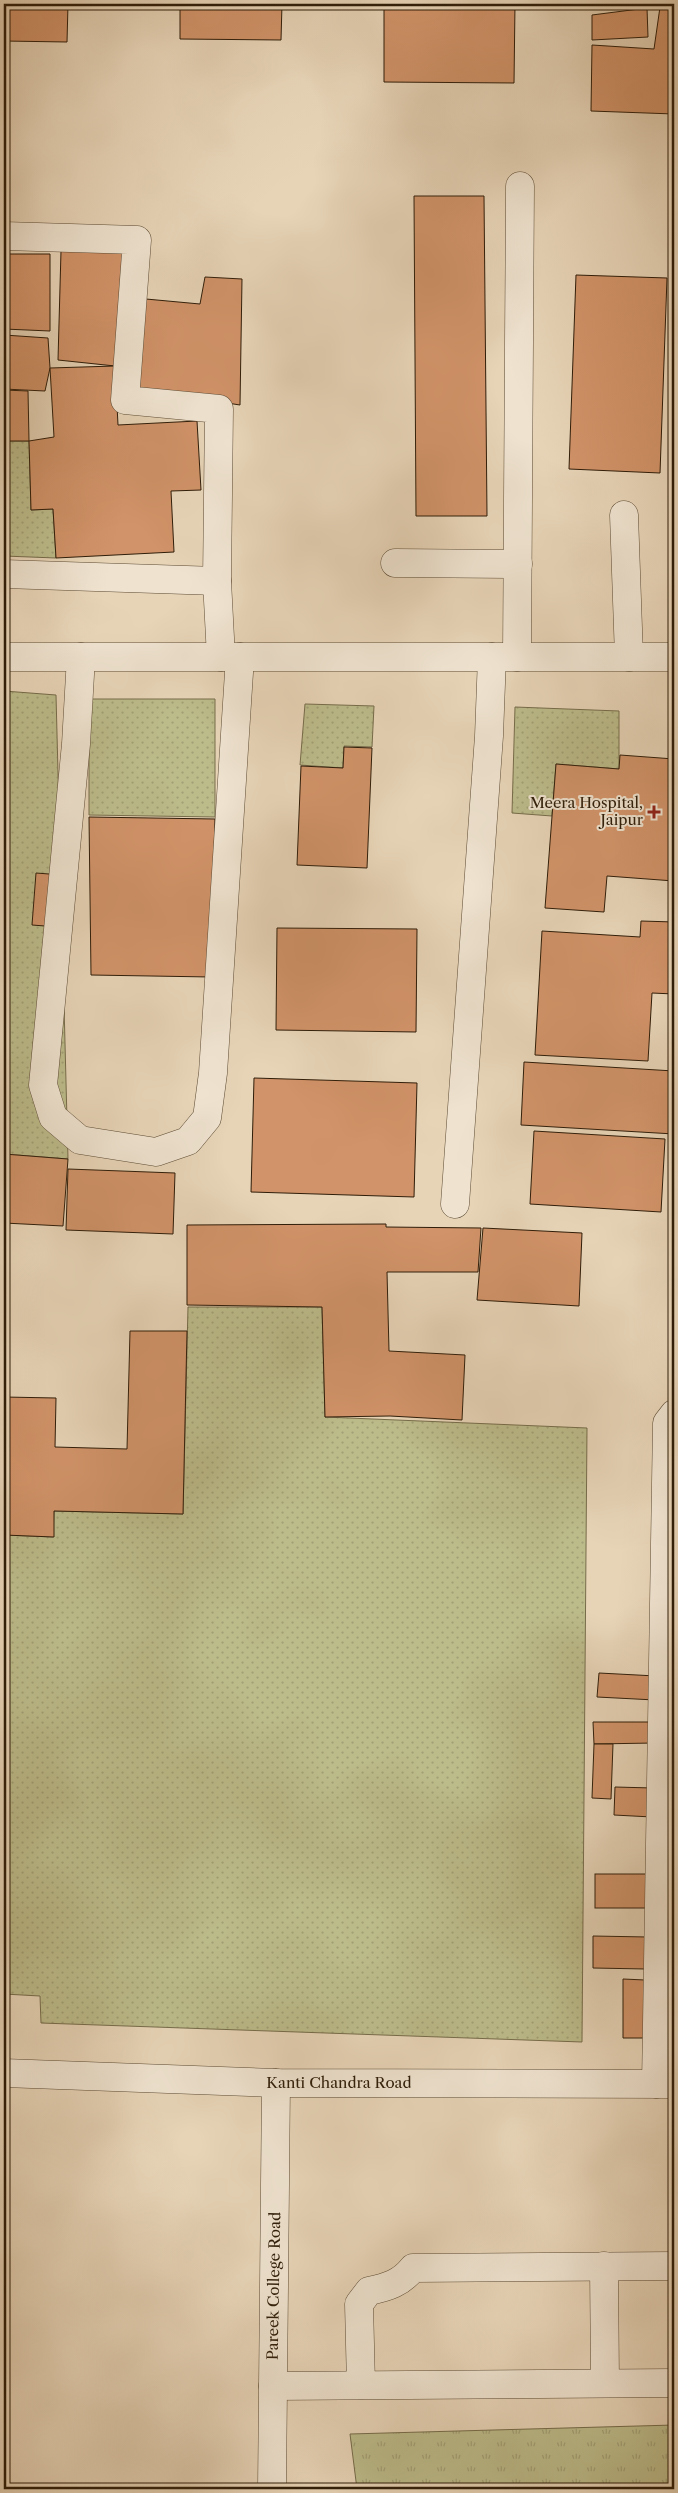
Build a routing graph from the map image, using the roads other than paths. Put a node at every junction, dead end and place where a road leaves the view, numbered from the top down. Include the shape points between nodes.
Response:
1 (520, 186) dead end
2 (4, 236) edge
3 (624, 514) dead end
4 (395, 563) dead end
5 (518, 564) junction
6 (4, 574) edge
7 (218, 581) junction
8 (4, 657) edge
9 (80, 657) junction
10 (230, 657) junction
11 (505, 657) junction
12 (629, 657) junction
13 (674, 657) edge
14 (454, 1204) dead end
15 (674, 1414) edge
16 (4, 2073) edge
17 (276, 2083) junction
18 (665, 2084) edge
19 (604, 2266) junction
20 (674, 2266) edge
21 (605, 2383) junction
22 (674, 2383) edge
23 (361, 2385) junction
24 (273, 2386) junction
25 (272, 2489) edge

1 - 5 street
2 - 7 street via 137,240 124,400 219,409
3 - 12 street
4 - 5 street
5 - 11 street
6 - 7 street
7 - 10 street
8 - 9 street
9 - 10 street
9 - 10 street via 76,744 43,1086 53,1117 80,1140 156,1152 188,1141 208,1118 214,1063
10 - 11 street
11 - 12 street
11 - 14 street via 489,736
12 - 13 street
15 - 18 street via 667,1424
16 - 17 street, Kanti Chandra Road
17 - 18 street, Kanti Chandra Road
17 - 24 street, Pareek College Road
19 - 20 street
19 - 21 street
19 - 23 street via 413,2268 404,2279 386,2288 369,2290 360,2304
21 - 22 street
21 - 23 street
23 - 24 street
24 - 25 street, Pareek College Road

